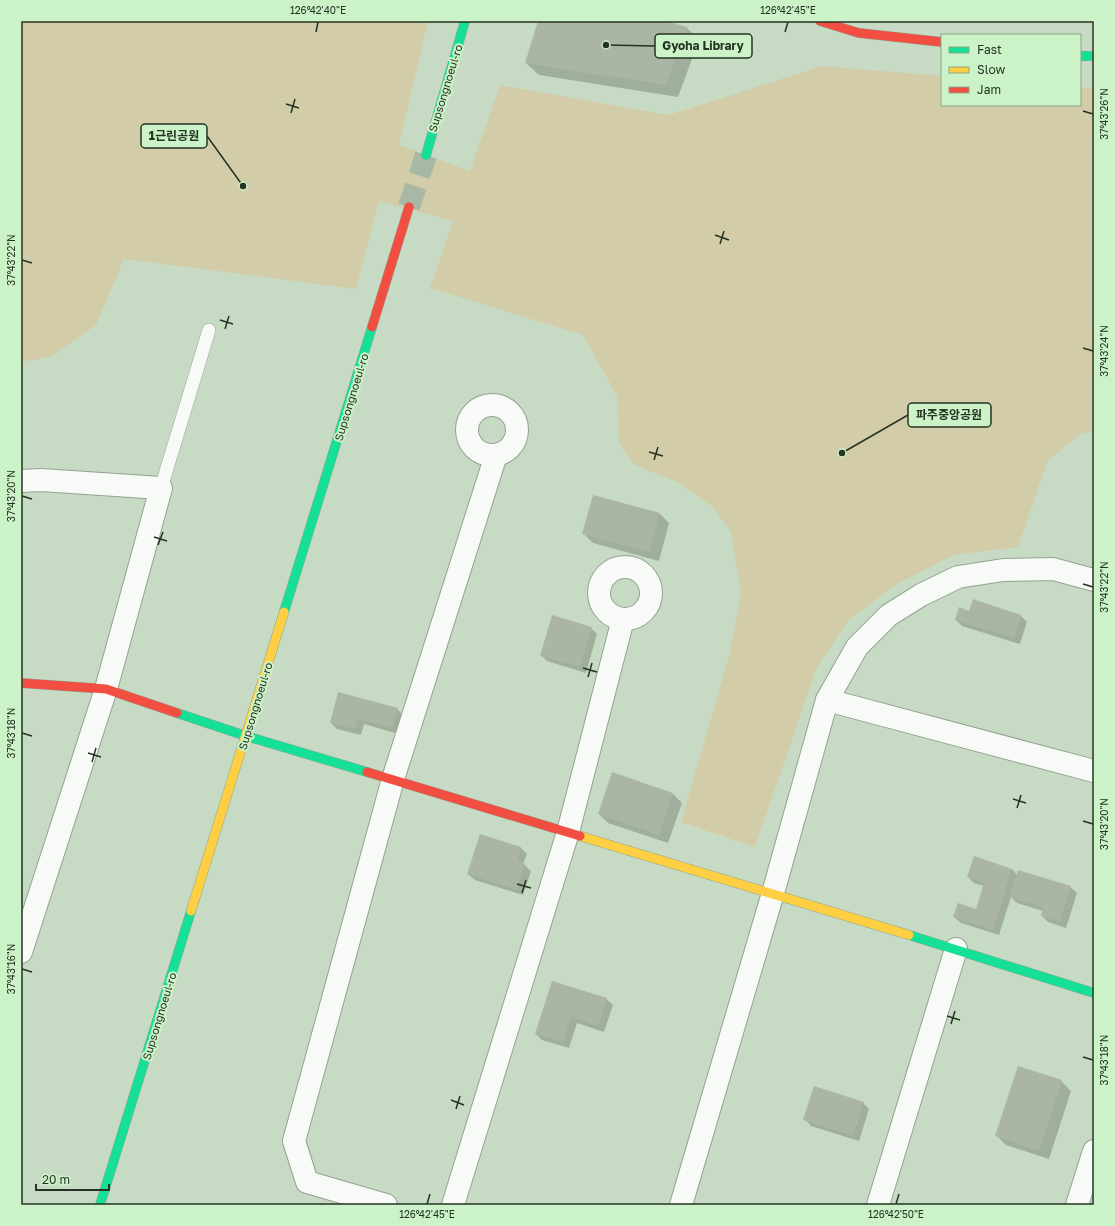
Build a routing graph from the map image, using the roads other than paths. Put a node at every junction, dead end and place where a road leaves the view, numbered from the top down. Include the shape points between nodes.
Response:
1 (465, 21) edge
2 (820, 21) edge
3 (860, 27) edge
4 (941, 42) edge
5 (1081, 56) edge
6 (1094, 56) edge
7 (426, 155) tunnel mouth
8 (409, 208) tunnel mouth
9 (209, 330) dead end
10 (496, 455) dead end
11 (21, 481) edge
12 (161, 488) junction
13 (1094, 580) edge
14 (622, 619) dead end
15 (21, 683) edge
16 (106, 689) junction
17 (826, 700) junction
18 (246, 736) junction
19 (1094, 771) edge
20 (393, 779) junction
21 (568, 832) junction
22 (773, 893) junction
23 (956, 949) junction
24 (21, 952) edge
25 (1094, 992) edge
26 (1092, 1162) edge
27 (100, 1205) edge
28 (386, 1205) edge
29 (454, 1205) edge
30 (681, 1205) edge
31 (878, 1205) edge
32 (1077, 1205) edge

1 - 7 street, Supsongnoeul-ro
2 - 3 street
3 - 4 street
5 - 6 street
8 - 18 street, Supsongnoeul-ro
9 - 12 lane
10 - 20 street
11 - 12 street
12 - 16 street
13 - 17 street via 1053,569 1003,570 958,577 921,595 889,615 857,647
14 - 21 street
15 - 16 street
16 - 18 street
16 - 24 street
17 - 19 street
17 - 22 street
18 - 20 street
18 - 27 street, Supsongnoeul-ro
20 - 21 street
20 - 28 street via 294,1141 307,1182
21 - 22 street
21 - 29 street
22 - 23 street
22 - 30 street
23 - 25 street
23 - 31 street
26 - 32 street

